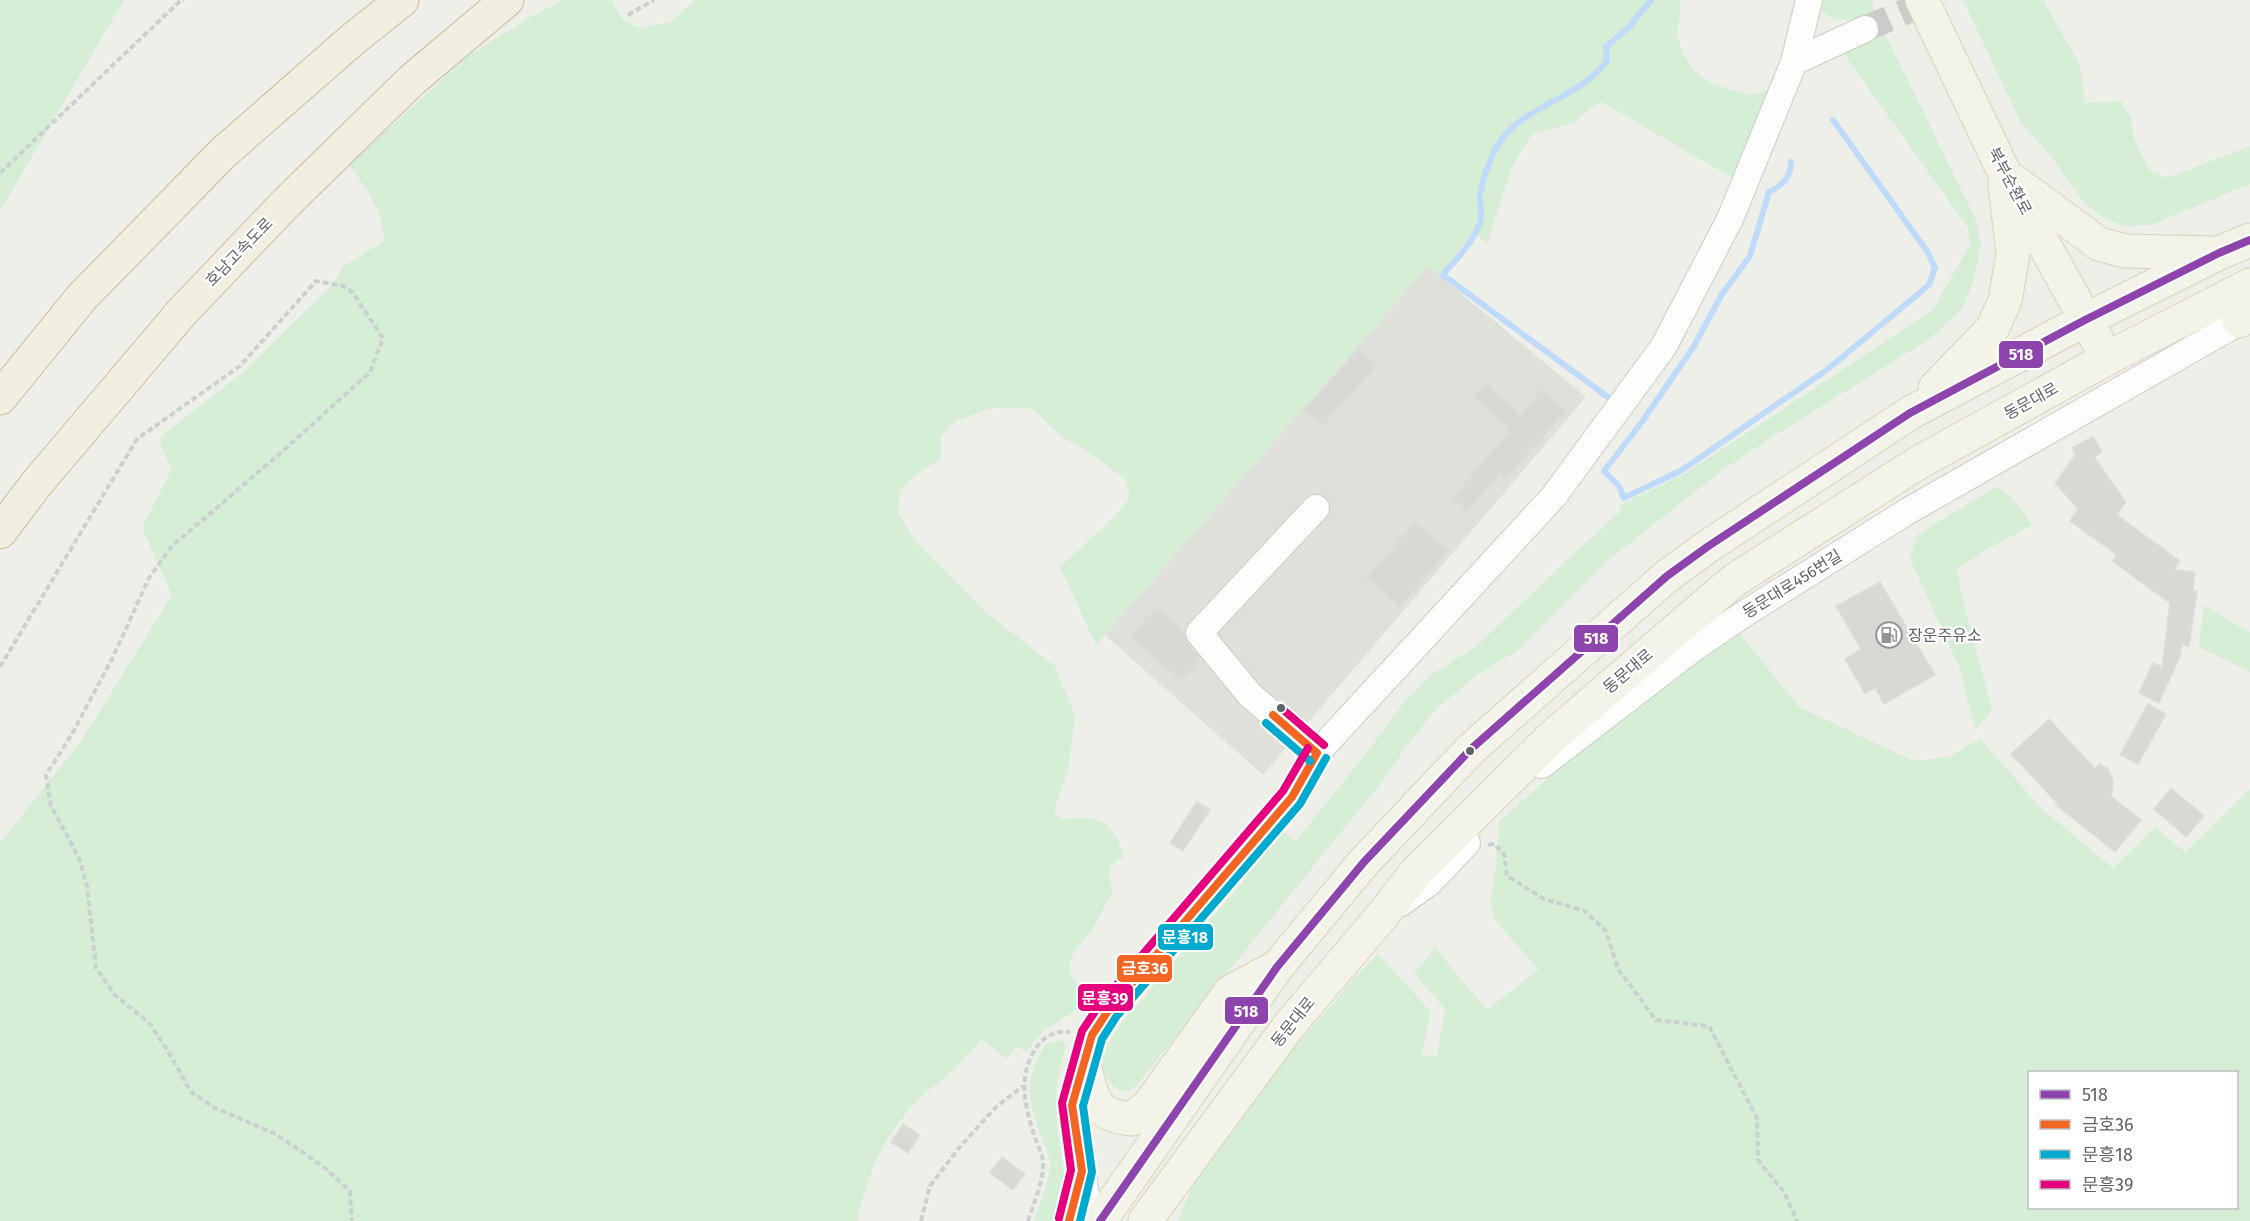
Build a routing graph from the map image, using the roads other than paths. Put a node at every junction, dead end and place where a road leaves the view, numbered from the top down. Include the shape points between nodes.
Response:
1 (402, 0) edge
2 (507, 0) edge
3 (1809, 0) edge
4 (1922, 0) edge
5 (1865, 29) tunnel mouth
6 (1794, 62) junction
7 (2004, 174) junction
8 (2250, 240) edge
9 (2219, 253) junction
10 (2250, 285) edge
11 (2246, 317) edge
12 (2085, 320) junction
13 (2108, 358) junction
14 (0, 398) edge
15 (1910, 413) junction
16 (1316, 508) dead end
17 (0, 532) edge
18 (1317, 753) junction
19 (1381, 917) junction
20 (1277, 967) junction
21 (1088, 1050) junction
22 (1082, 1171) junction
23 (1175, 1179) junction
24 (1070, 1221) edge
25 (1090, 1221) edge
26 (1100, 1221) edge
27 (1145, 1221) edge
28 (1166, 1221) edge

1 - 14 highway via 223,153 82,297
2 - 17 highway, 호남고속도로 via 412,80 263,227 183,312
3 - 6 street
4 - 7 main road, 북부순환로
5 - 6 street
6 - 18 street via 1730,219 1664,346 1554,496
7 - 9 main road via 2099,244 2125,250
7 - 12 main road, 북부순환로
7 - 15 main road via 2013,255 2005,301 1992,329
8 - 9 main road
9 - 12 main road
10 - 13 main road, 동문대로
11 - 19 street, 동문대로456번길 via 1908,511 1694,648 1534,771 1429,883
12 - 13 main road, 북부순환로
12 - 15 main road
13 - 19 main road, 동문대로 via 1918,464 1736,579 1554,735 1417,871
15 - 20 main road via 1675,570 1543,685 1471,749 1364,862
16 - 18 street via 1198,633 1250,695
18 - 21 street via 1292,797 1108,1011
19 - 23 main road, 동문대로 via 1291,1023
20 - 21 main road via 1230,992 1149,1105 1132,1119 1114,1117 1095,1104
20 - 26 main road
21 - 22 street via 1072,1105
22 - 24 street
22 - 25 street
23 - 27 main road, 동문대로
23 - 28 main road

